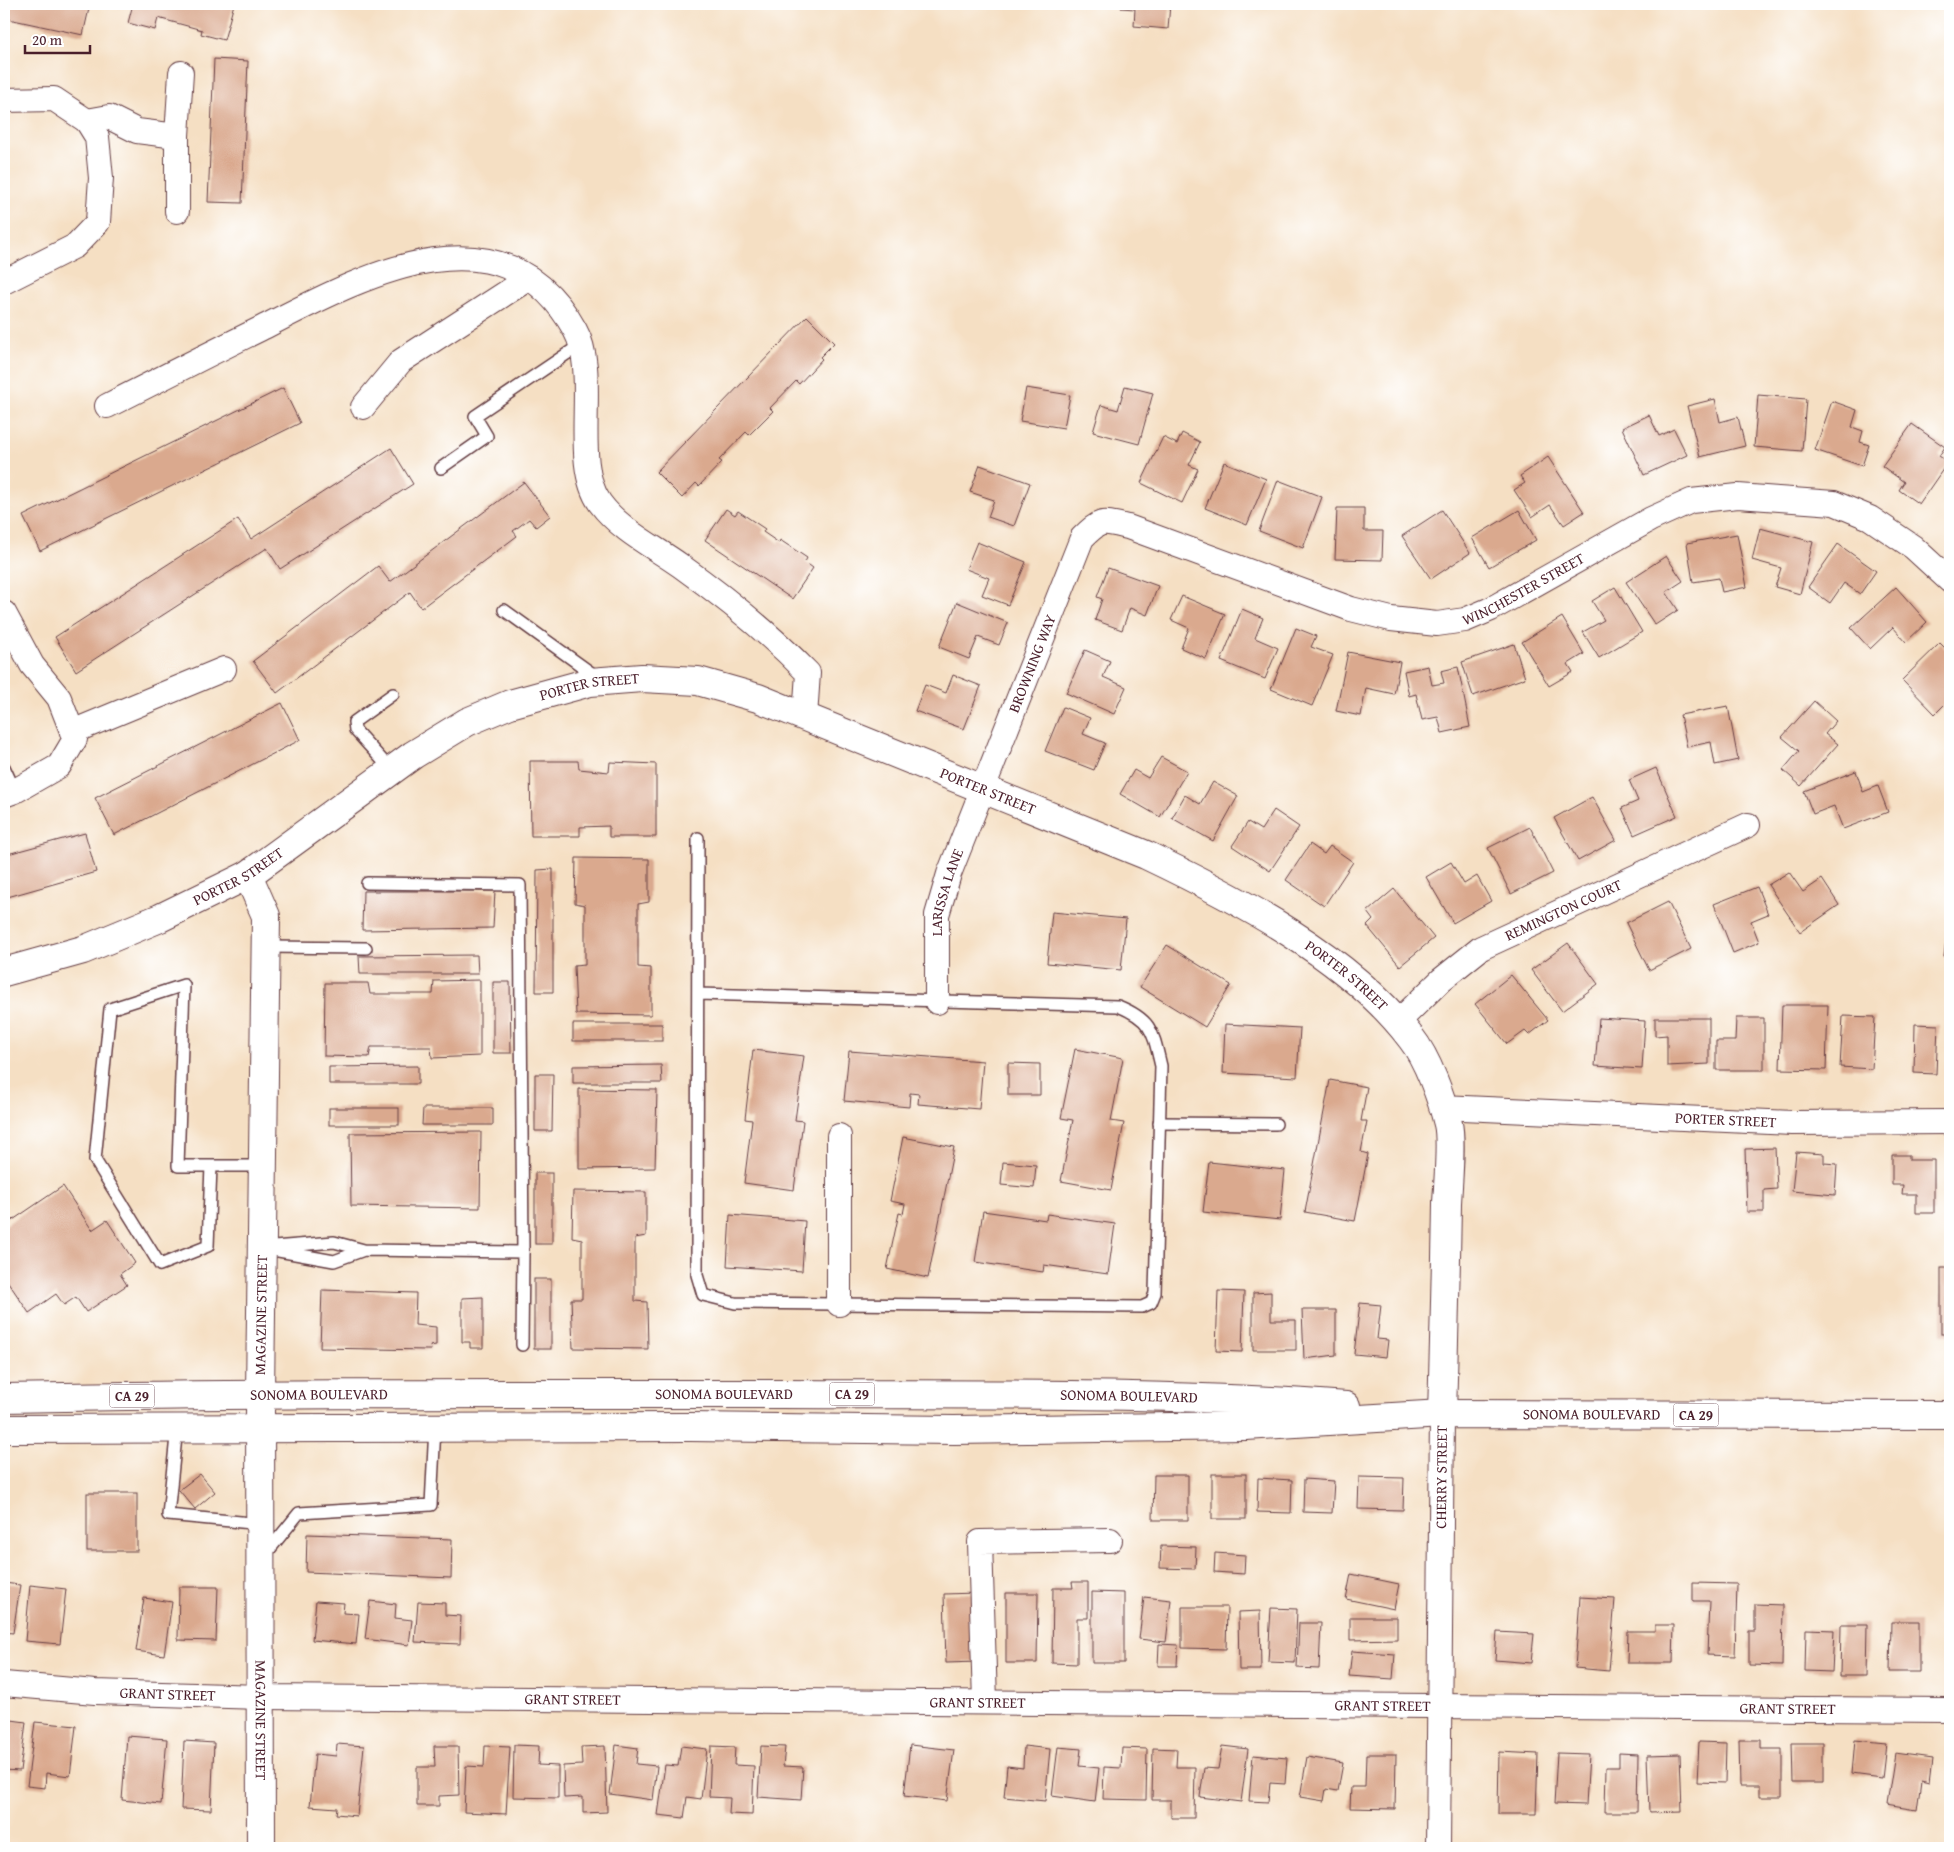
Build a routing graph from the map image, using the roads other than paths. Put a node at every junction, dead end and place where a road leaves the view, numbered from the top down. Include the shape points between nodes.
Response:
1 (181, 73) dead end
2 (4, 100) edge
3 (87, 121) junction
4 (177, 136) junction
5 (177, 211) dead end
6 (529, 278) junction
7 (4, 282) edge
8 (580, 345) junction
9 (107, 406) dead end
10 (362, 407) dead end
11 (441, 468) dead end
12 (1082, 538) joint
13 (1950, 581) edge
14 (504, 610) dead end
15 (4, 613) edge
16 (224, 670) dead end
17 (603, 681) junction
18 (392, 694) dead end
19 (804, 717) junction
20 (72, 732) junction
21 (4, 767) edge
22 (392, 770) junction
23 (982, 788) junction
24 (9, 793) edge
25 (1748, 825) dead end
26 (698, 838) dead end
27 (248, 875) junction
28 (367, 883) dead end
29 (266, 947) junction
30 (366, 948) dead end
31 (4, 972) edge
32 (698, 994) junction
33 (937, 1002) junction
34 (1398, 1022) junction
35 (1442, 1107) junction
36 (1950, 1122) edge
37 (1159, 1123) junction
38 (1276, 1124) dead end
39 (839, 1136) dead end
40 (211, 1166) junction
41 (264, 1166) junction
42 (262, 1248) junction
43 (364, 1250) junction
44 (523, 1252) junction
45 (839, 1304) junction
46 (522, 1346) dead end
47 (260, 1393) junction
48 (4, 1398) edge
49 (1442, 1414) junction
50 (1950, 1415) edge
51 (176, 1427) junction
52 (435, 1427) junction
53 (262, 1428) junction
54 (4, 1429) edge
55 (262, 1524) junction
56 (1110, 1540) dead end
57 (261, 1560) junction
58 (4, 1684) edge
59 (261, 1697) junction
60 (985, 1702) junction
61 (1438, 1706) junction
62 (1950, 1710) edge
63 (261, 1848) edge
64 (1438, 1848) edge

1 - 4 street
2 - 3 street via 54,99
3 - 4 street via 110,117 137,131
3 - 7 street via 97,137 101,178 98,222 75,246
4 - 5 street
6 - 8 street via 553,296 577,332
6 - 9 street via 499,263 455,256 399,265 338,289
6 - 10 street via 401,361
8 - 11 lane via 475,416 488,436
8 - 19 street via 584,363 589,477 599,501 624,528 681,566 770,634 808,673
12 - 13 street, WINCHESTER STREET via 1096,524 1107,522 1128,526 1351,609 1391,620 1437,624 1465,620 1491,609 1651,519 1691,502 1738,496 1797,498 1834,503 1870,518 1913,547
12 - 23 street, BROWNING WAY
14 - 17 lane
15 - 20 street via 32,665 59,698
16 - 20 street
17 - 19 main road, PORTER STREET via 642,678 698,681 758,698
17 - 22 main road, PORTER STREET via 501,707 467,722
18 - 22 lane via 354,722 355,730
19 - 23 main road, PORTER STREET
20 - 24 street via 75,739 59,766
21 - 24 lane
22 - 27 main road, PORTER STREET
23 - 33 street, LARISSA LANE via 948,874 937,915
23 - 34 main road, PORTER STREET via 1146,855 1209,885 1311,947 1362,985
25 - 34 street, REMINGTON COURT via 1481,948 1441,980
26 - 32 lane
27 - 29 main road, MAGAZINE STREET via 266,916
27 - 31 main road, PORTER STREET via 160,918 83,950
28 - 44 lane via 520,885
29 - 30 lane
29 - 41 main road, MAGAZINE STREET
32 - 33 lane
32 - 45 lane via 697,1275 703,1295 735,1303
33 - 37 lane via 1118,1006 1137,1014 1153,1032 1161,1066
34 - 35 main road, PORTER STREET via 1412,1039
35 - 36 street, PORTER STREET via 1792,1123
35 - 49 main road, CHERRY STREET via 1449,1126
37 - 38 lane
37 - 45 lane via 1156,1293 1151,1303 1142,1307
39 - 45 street
40 - 40 lane via 178,1166 184,985 110,1009 95,1160 160,1265 208,1246
40 - 41 lane
41 - 42 main road, MAGAZINE STREET
42 - 43 lane via 334,1242
42 - 43 lane via 334,1262
42 - 47 main road, MAGAZINE STREET
43 - 44 lane
44 - 46 lane
47 - 48 main road, SONOMA BOULEVARD / CA 29
47 - 49 main road, SONOMA BOULEVARD / CA 29 via 954,1394 1248,1398
47 - 53 main road, MAGAZINE STREET
49 - 50 main road, SONOMA BOULEVARD / CA 29
49 - 52 main road, SONOMA BOULEVARD / CA 29 via 1246,1426 954,1430
49 - 61 street, CHERRY STREET
51 - 53 main road, SONOMA BOULEVARD / CA 29
51 - 54 main road, SONOMA BOULEVARD / CA 29
51 - 55 lane via 168,1515
52 - 53 main road, SONOMA BOULEVARD / CA 29
52 - 57 lane via 431,1505 299,1513
53 - 55 main road, MAGAZINE STREET
55 - 57 main road, MAGAZINE STREET
56 - 60 street via 980,1542
57 - 59 main road, MAGAZINE STREET
58 - 59 street, GRANT STREET via 94,1692
59 - 60 street, GRANT STREET
59 - 63 main road, MAGAZINE STREET
60 - 61 street, GRANT STREET
61 - 62 street, GRANT STREET
61 - 64 street, CHERRY STREET

